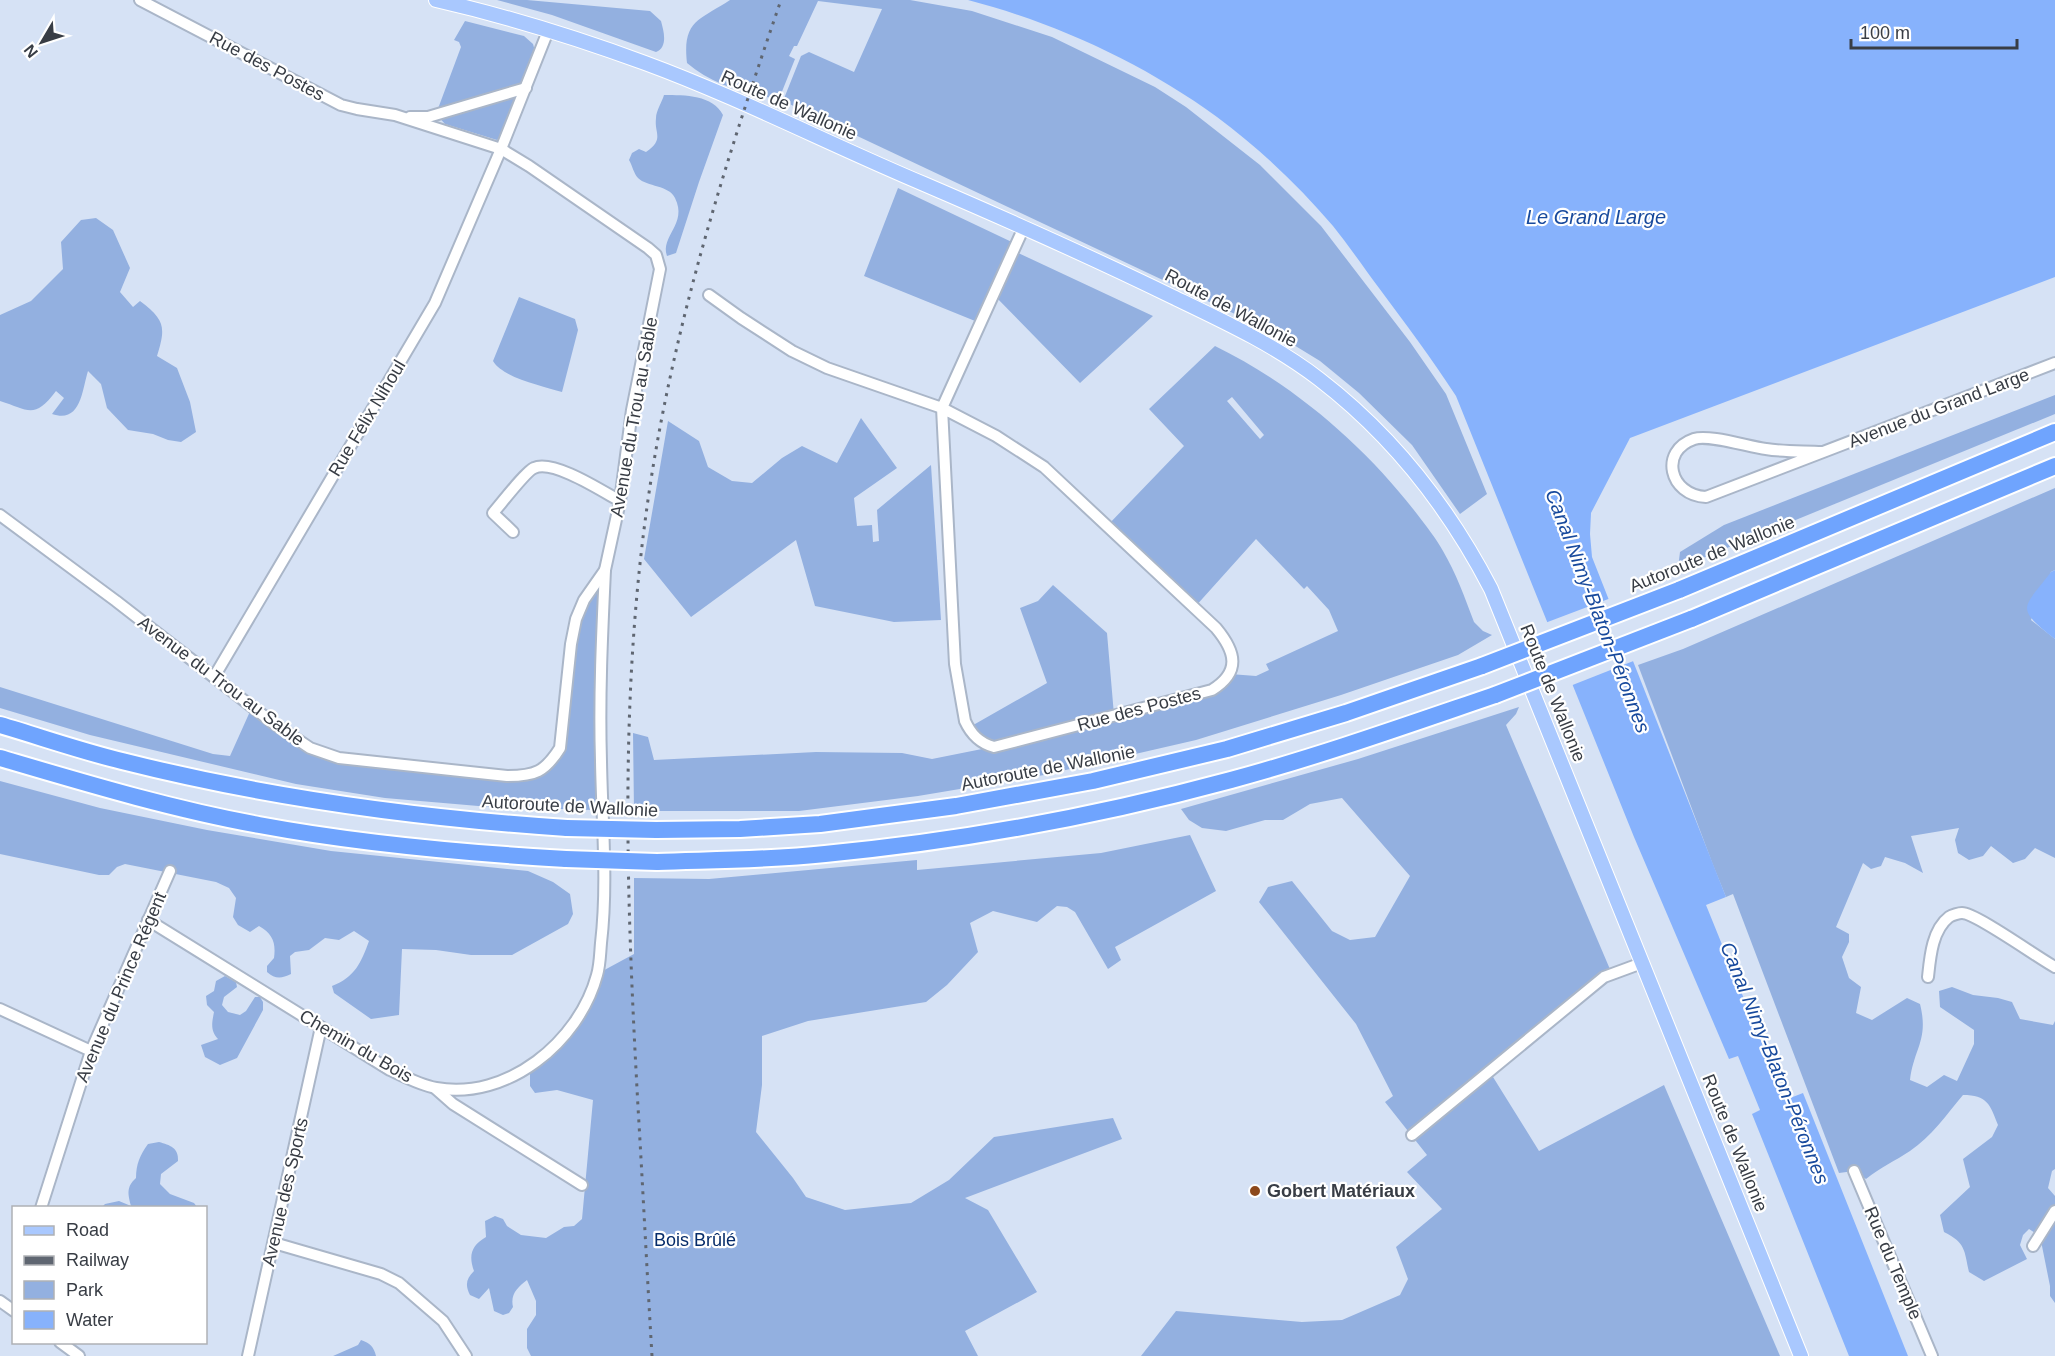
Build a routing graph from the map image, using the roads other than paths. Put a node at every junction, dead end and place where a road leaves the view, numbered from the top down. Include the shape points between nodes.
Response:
1 (140, 0) edge
2 (436, 0) edge
3 (548, 31) junction
4 (526, 88) junction
5 (399, 116) junction
6 (501, 149) junction
7 (1024, 227) junction
8 (624, 231) joint
9 (710, 295) dead end
10 (2055, 363) edge
11 (942, 408) junction
12 (2055, 432) edge
13 (1822, 452) junction
14 (2055, 466) edge
15 (620, 501) junction
16 (0, 515) edge
17 (513, 532) dead end
18 (606, 570) junction
19 (214, 677) junction
20 (0, 725) edge
21 (0, 758) edge
22 (170, 871) dead end
23 (148, 920) junction
24 (1642, 963) junction
25 (2055, 968) edge
26 (1928, 978) dead end
27 (0, 1009) edge
28 (321, 1027) junction
29 (91, 1051) junction
30 (436, 1088) junction
31 (1412, 1135) dead end
32 (1854, 1171) dead end
33 (582, 1185) dead end
34 (42, 1206) edge
35 (2055, 1211) edge
36 (274, 1243) junction
37 (2033, 1246) dead end
38 (0, 1301) edge
39 (12, 1309) edge
40 (63, 1344) edge
41 (79, 1356) edge
42 (248, 1356) edge
43 (466, 1356) edge
44 (1801, 1356) edge
45 (1932, 1356) edge

1 - 5 street, Rue des Postes via 341,105
2 - 3 main road, Route de Wallonie
3 - 4 street
3 - 7 main road, Route de Wallonie via 692,82
4 - 5 street, Rue des Postes via 428,117
4 - 6 street
5 - 6 street, Rue des Postes
6 - 8 street, Rue des Postes
6 - 19 street, Rue Félix Nihoul via 435,303
7 - 11 street, Rue des Postes
7 - 24 main road, Route de Wallonie via 1238,328 1280,353 1354,409 1414,470 1469,547 1491,589
8 - 15 street, Avenue du Trou au Sable via 656,255 660,269 632,410
9 - 11 street, Rue des Postes via 792,351 827,368
10 - 13 street, Avenue du Grand Large
11 - 11 street, Rue des Postes via 955,664 965,720 977,739 994,747 1212,690 1223,683 1233,663 1230,649 1216,628 1044,466
12 - 20 highway, Autoroute de Wallonie, bridge via 1679,590 1482,666 1346,713 1227,749 1093,781 956,806 820,824 740,829 567,828 406,815 267,792 121,761
13 - 13 street, Avenue du Grand Large via 1706,497 1684,492 1673,473 1675,454 1694,439 1769,450
14 - 21 highway, bridge via 1691,619 1495,695 1325,753 1097,813 959,838 823,855 657,862 403,847 258,825 114,792
15 - 17 street via 546,466 532,468 493,513
15 - 18 street, Avenue du Trou au Sable
16 - 19 street, Avenue du Trou au Sable
18 - 19 street, Avenue du Trou au Sable via 576,618 560,748 539,772 507,776 332,756 294,738
18 - 30 street, Chemin du Bois via 600,733 605,904 591,993 574,1021 537,1062 489,1086
22 - 23 street, Avenue du Prince Régent
23 - 28 street, Chemin du Bois
23 - 29 street, Avenue du Prince Régent
24 - 31 street via 1604,977
24 - 44 main road, Route de Wallonie
25 - 26 street via 1964,913 1950,916 1939,930 1931,950
27 - 29 street
28 - 30 street, Chemin du Bois via 390,1070
28 - 36 street, Avenue des Sports
29 - 34 street, Avenue du Prince Régent
30 - 33 street via 453,1104
32 - 45 street, Rue du Temple
35 - 37 street
36 - 42 street, Avenue des Sports
36 - 43 street via 381,1274 399,1283 443,1321
38 - 39 street
40 - 41 street

